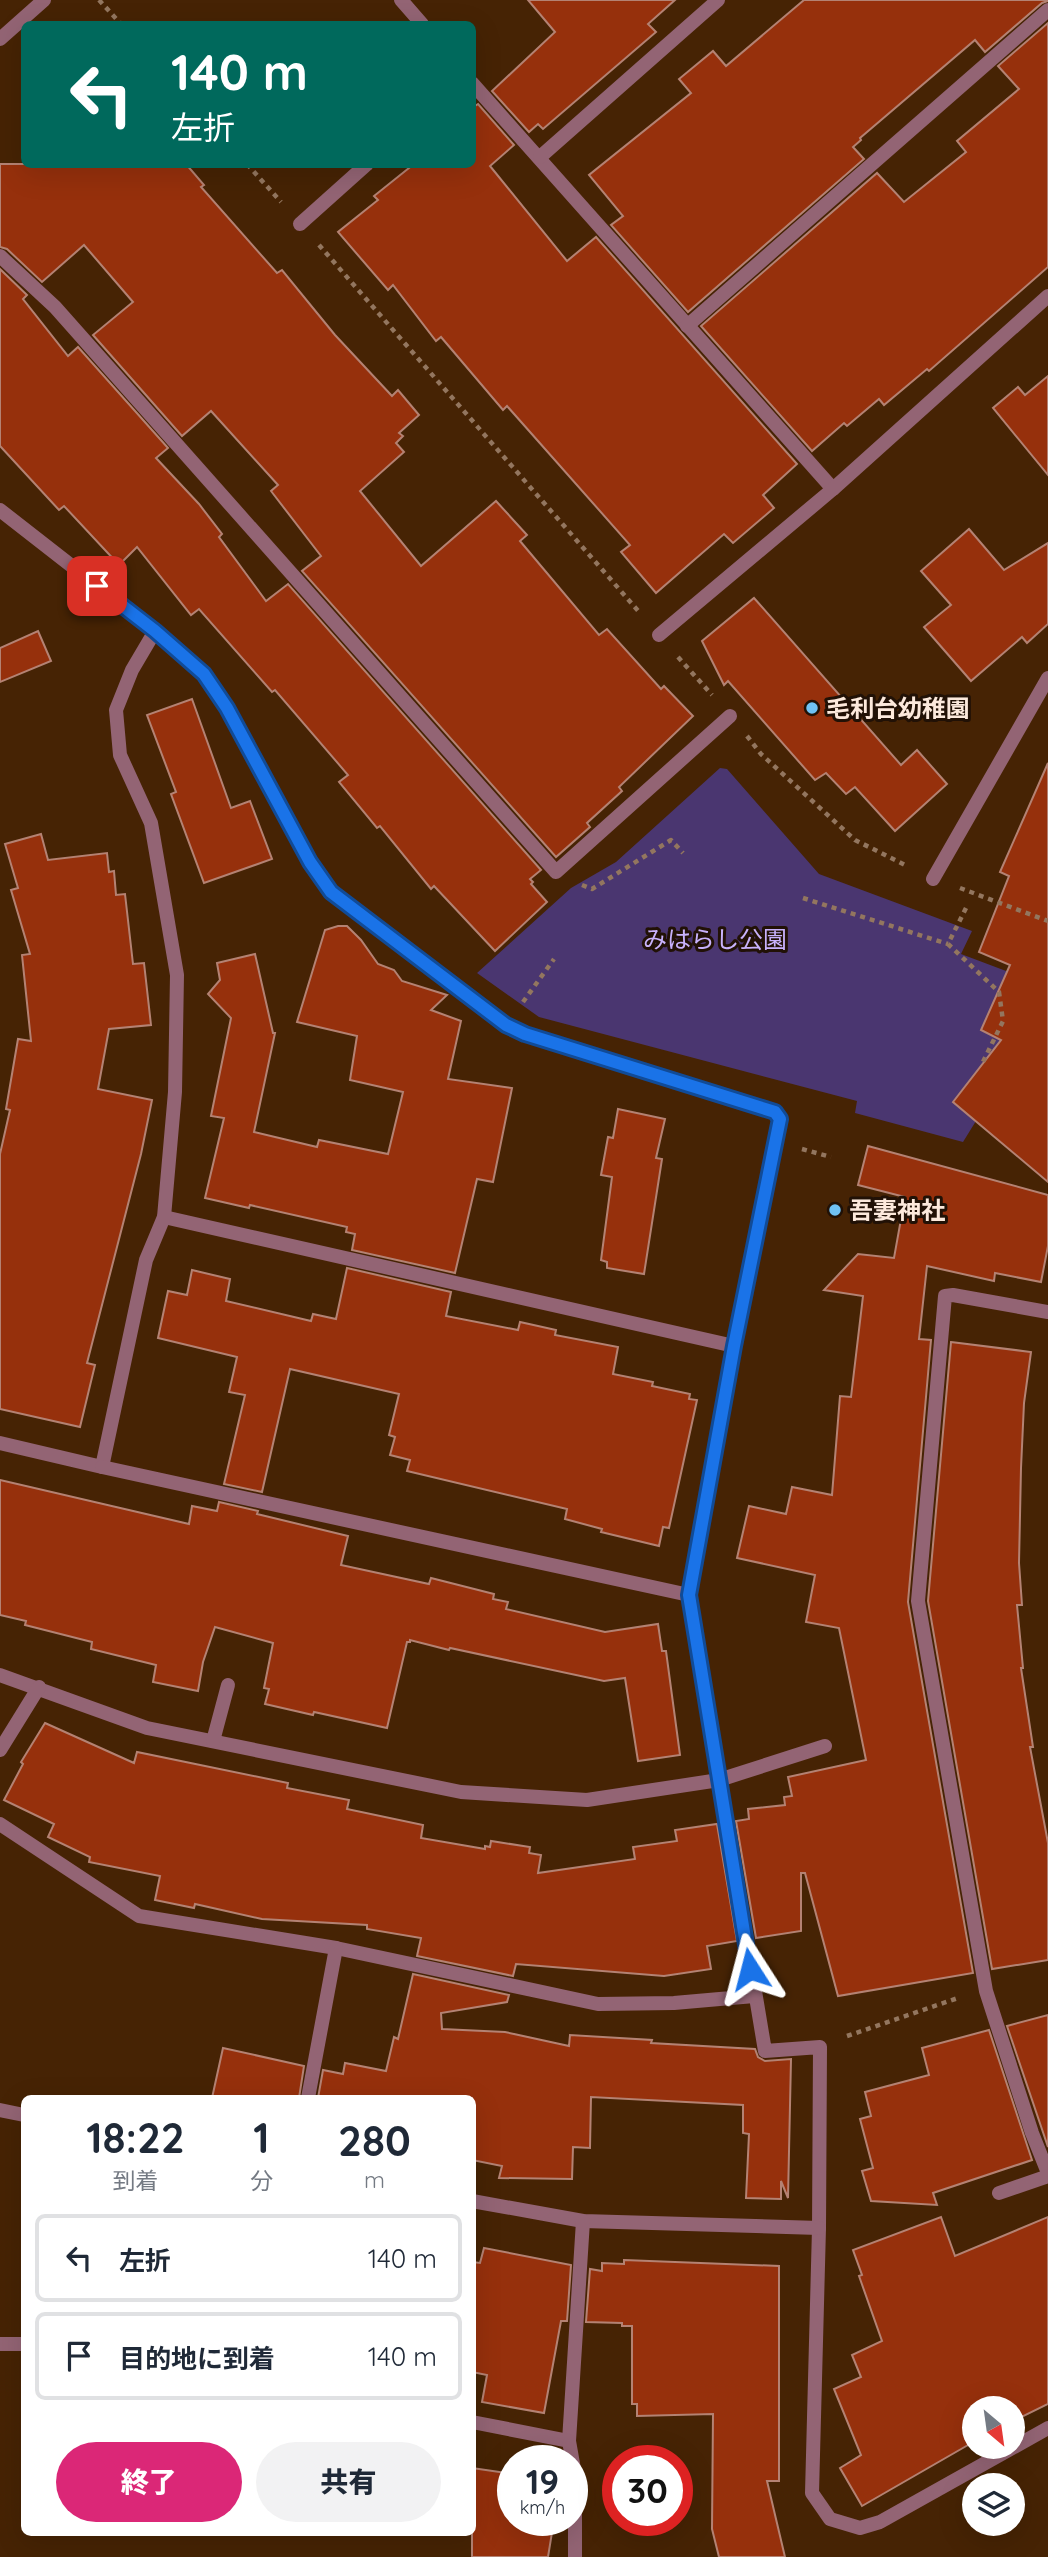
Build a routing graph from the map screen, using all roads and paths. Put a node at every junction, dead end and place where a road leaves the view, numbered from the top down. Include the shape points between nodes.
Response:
1 (44, 0) edge
2 (99, 0) edge
3 (401, 0) edge
4 (718, 0) edge
5 (1048, 10) edge
6 (118, 21) edge
7 (419, 21) edge
8 (0, 39) edge
9 (476, 87) edge
10 (540, 157) junction
11 (251, 168) edge
12 (363, 168) edge
13 (300, 224) junction
14 (0, 256) edge
15 (1048, 296) edge
16 (687, 326) junction
17 (833, 489) junction
18 (0, 510) edge
19 (155, 631) junction
20 (659, 635) junction
21 (1048, 678) edge
22 (730, 716) junction
23 (683, 853) dead end
24 (556, 872) junction
25 (933, 879) junction
26 (803, 898) dead end
27 (965, 908) dead end
28 (1048, 920) edge
29 (948, 944) junction
30 (554, 959) dead end
31 (506, 1025) junction
32 (983, 1062) dead end
33 (164, 1217) junction
34 (1048, 1312) edge
35 (734, 1346) junction
36 (0, 1443) edge
37 (103, 1467) junction
38 (689, 1595) junction
39 (0, 1675) edge
40 (228, 1685) dead end
41 (39, 1687) junction
42 (213, 1741) junction
43 (825, 1746) dead end
44 (0, 1750) edge
45 (719, 1780) junction
46 (0, 1824) edge
47 (336, 1948) junction
48 (986, 1991) junction
49 (754, 1996) junction
50 (820, 2047) junction
51 (309, 2095) edge
52 (0, 2110) edge
53 (21, 2114) edge
54 (1048, 2174) edge
55 (999, 2193) dead end
56 (476, 2202) edge
57 (583, 2221) junction
58 (819, 2228) junction
59 (0, 2344) edge
60 (21, 2344) edge
61 (476, 2424) edge
62 (1048, 2428) edge
63 (569, 2441) junction
64 (575, 2557) edge

1 - 8 street
2 - 6 path
3 - 7 street
4 - 10 street
5 - 16 street
9 - 10 street
10 - 16 street
11 - 13 path
12 - 13 street
13 - 20 path
14 - 24 street via 55,307
15 - 17 street
16 - 17 street
17 - 20 street
18 - 19 street
19 - 31 street via 204,674 227,708 310,862 331,892
19 - 33 street via 116,710 120,755 151,823 177,975 175,1092
20 - 22 path
21 - 25 street
22 - 24 street
22 - 25 path via 761,754 855,840
23 - 24 path via 671,840 592,889
25 - 28 path
26 - 29 path
27 - 29 path
29 - 32 path via 999,992 1003,1021
30 - 31 path
31 - 35 street via 775,1112 780,1119
33 - 35 street
33 - 37 street via 146,1260
34 - 48 street via 946,1296 926,1490 918,1601
35 - 38 street
36 - 37 street
37 - 38 street
38 - 45 street
39 - 41 street
40 - 42 street
41 - 42 street via 147,1728
41 - 44 street
42 - 45 street via 461,1792 587,1800
43 - 45 street
45 - 49 street
46 - 47 street via 139,1916
47 - 49 street via 598,2004
47 - 51 street
48 - 50 path
48 - 54 street
49 - 50 street via 765,2051
50 - 58 street
52 - 53 street
54 - 55 street
56 - 57 street
57 - 58 street
57 - 63 street
58 - 62 street via 812,2493 830,2519 860,2528 880,2522
59 - 60 street
61 - 63 street
63 - 64 street via 575,2475

